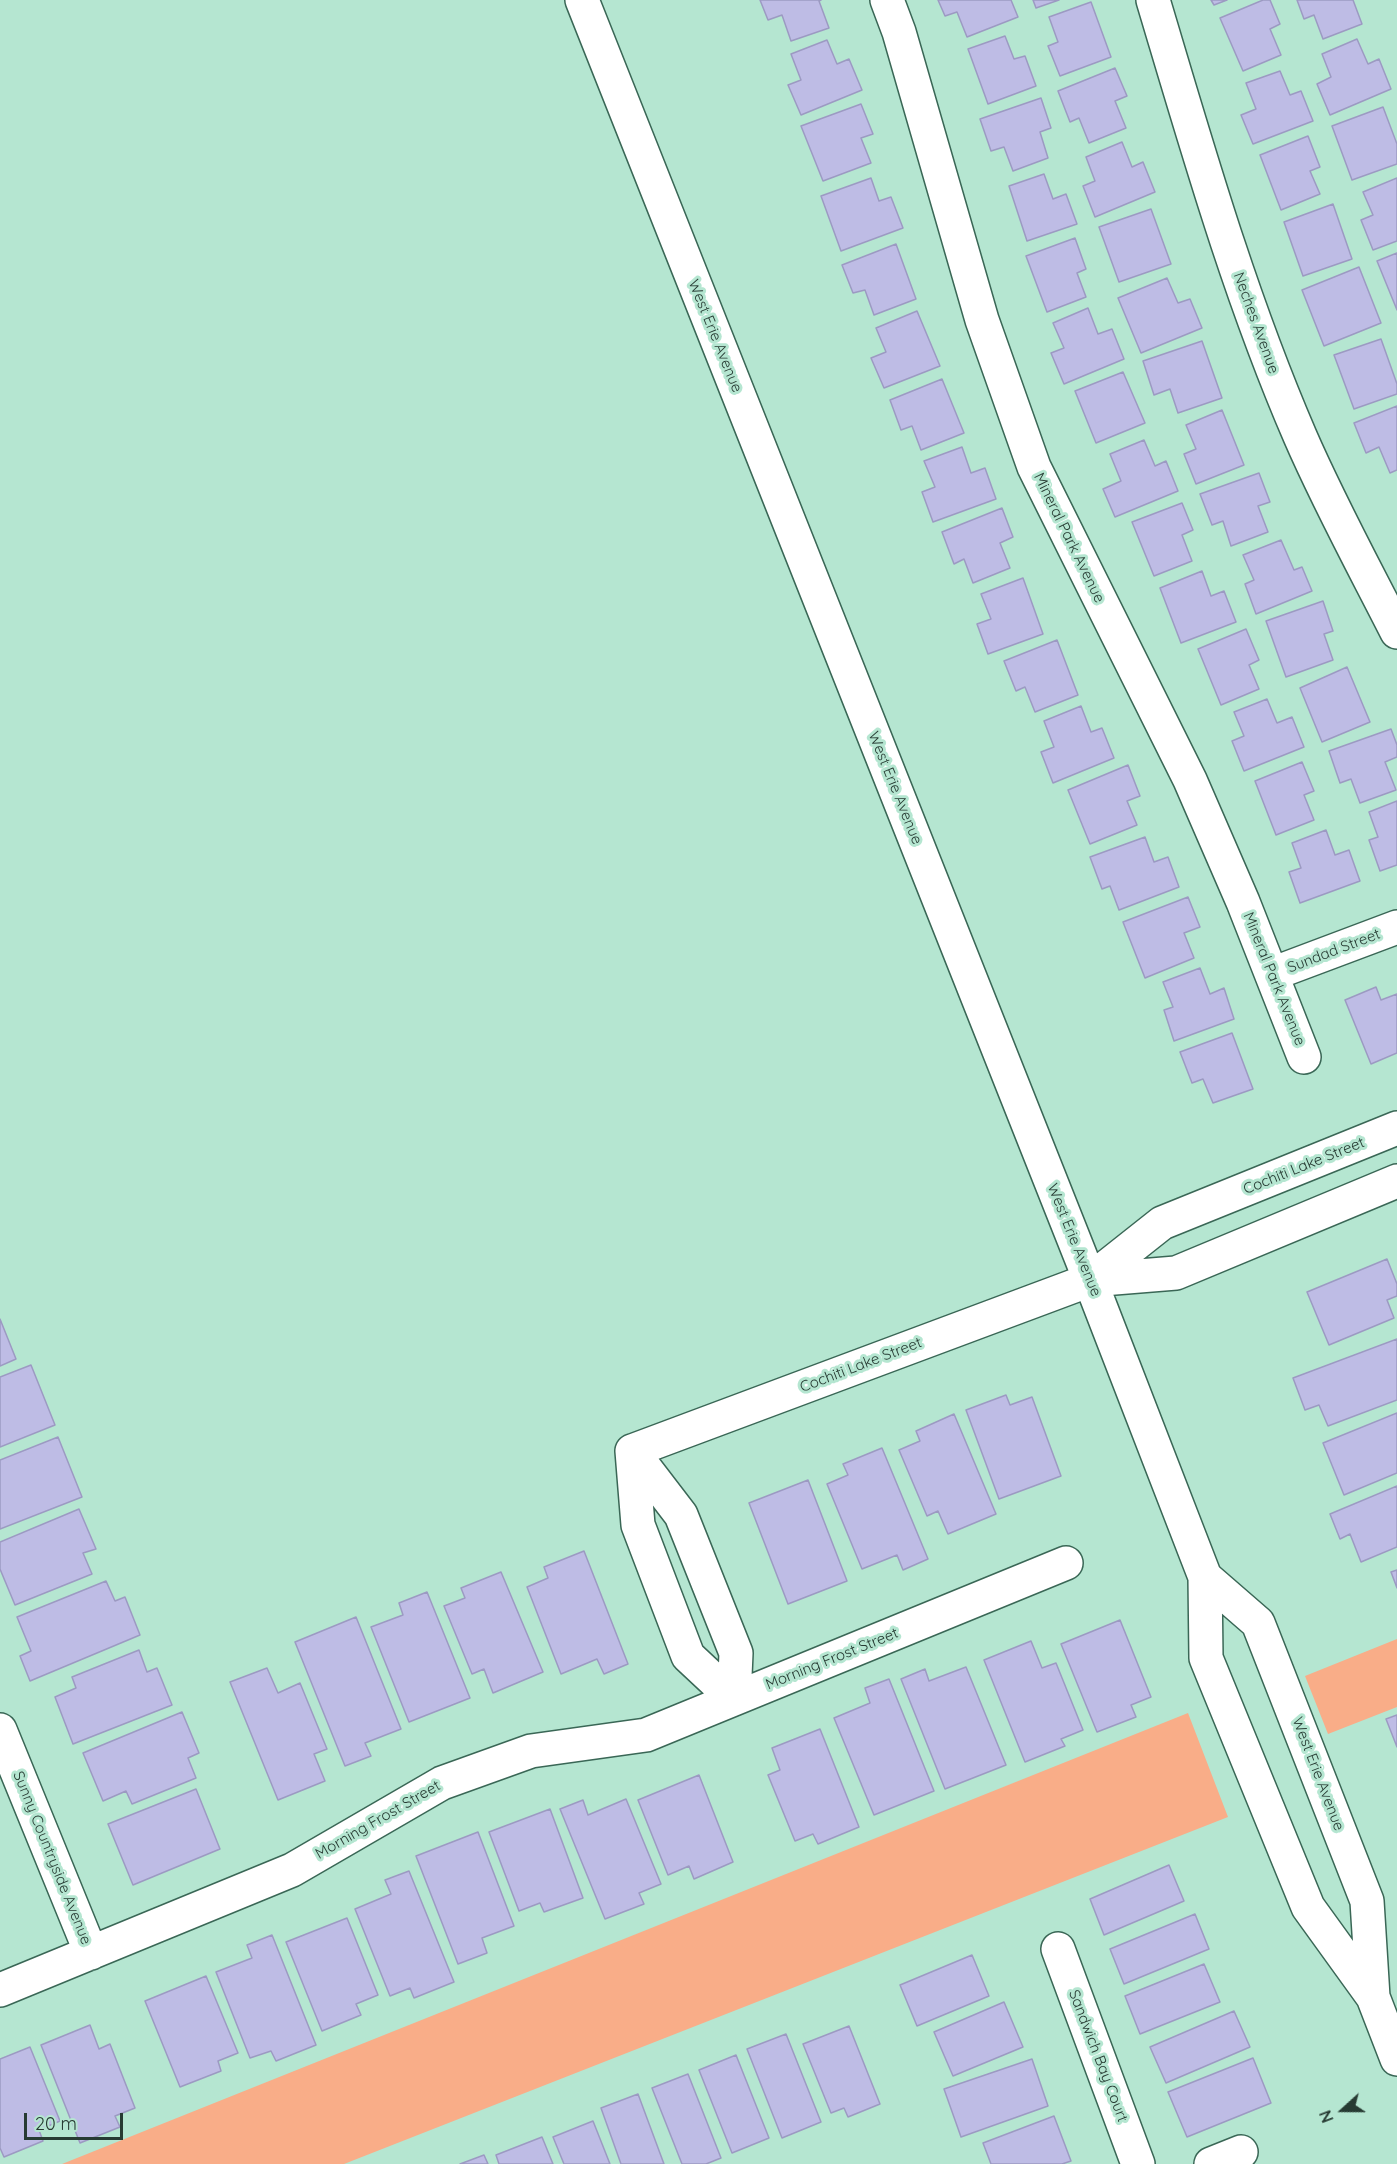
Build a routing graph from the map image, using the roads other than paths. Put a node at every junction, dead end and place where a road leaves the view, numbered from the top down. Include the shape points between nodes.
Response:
1 (582, 0) edge
2 (887, 0) edge
3 (1153, 0) edge
4 (1397, 632) edge
5 (1397, 927) edge
6 (1272, 974) junction
7 (1304, 1057) dead end
8 (1397, 1128) edge
9 (1397, 1181) edge
10 (1090, 1280) junction
11 (632, 1451) junction
12 (1066, 1563) dead end
13 (1205, 1577) junction
14 (734, 1699) junction
15 (0, 1730) edge
16 (1058, 1949) dead end
17 (91, 1953) junction
18 (0, 1990) edge
19 (1372, 1997) junction
20 (1397, 2059) edge
21 (1241, 2152) dead end
22 (1138, 2164) edge
23 (1211, 2164) edge

1 - 10 street, West Erie Avenue
2 - 6 street, Mineral Park Avenue via 982,320 1034,467 1190,780
3 - 4 street, Neches Avenue via 1207,182 1271,364 1332,507
5 - 6 street, Sundad Street
6 - 7 street, Mineral Park Avenue
8 - 10 street, Cochiti Lake Street via 1162,1223
9 - 10 street, Cochiti Lake Street via 1176,1273
10 - 11 street, Cochiti Lake Street
10 - 13 street, West Erie Avenue
11 - 14 street via 681,1515 736,1653
11 - 14 street via 638,1525 688,1656
12 - 14 street, Morning Frost Street
13 - 19 street, West Erie Avenue via 1206,1658 1308,1907
13 - 19 street, West Erie Avenue via 1258,1623 1367,1901
14 - 17 street, Morning Frost Street via 646,1735 531,1751 442,1783 292,1870
15 - 17 street, Sunny Countryside Avenue
16 - 22 street, Sandwich Bay Court
17 - 18 street, Morning Frost Street
19 - 20 street, West Erie Avenue
21 - 23 street

